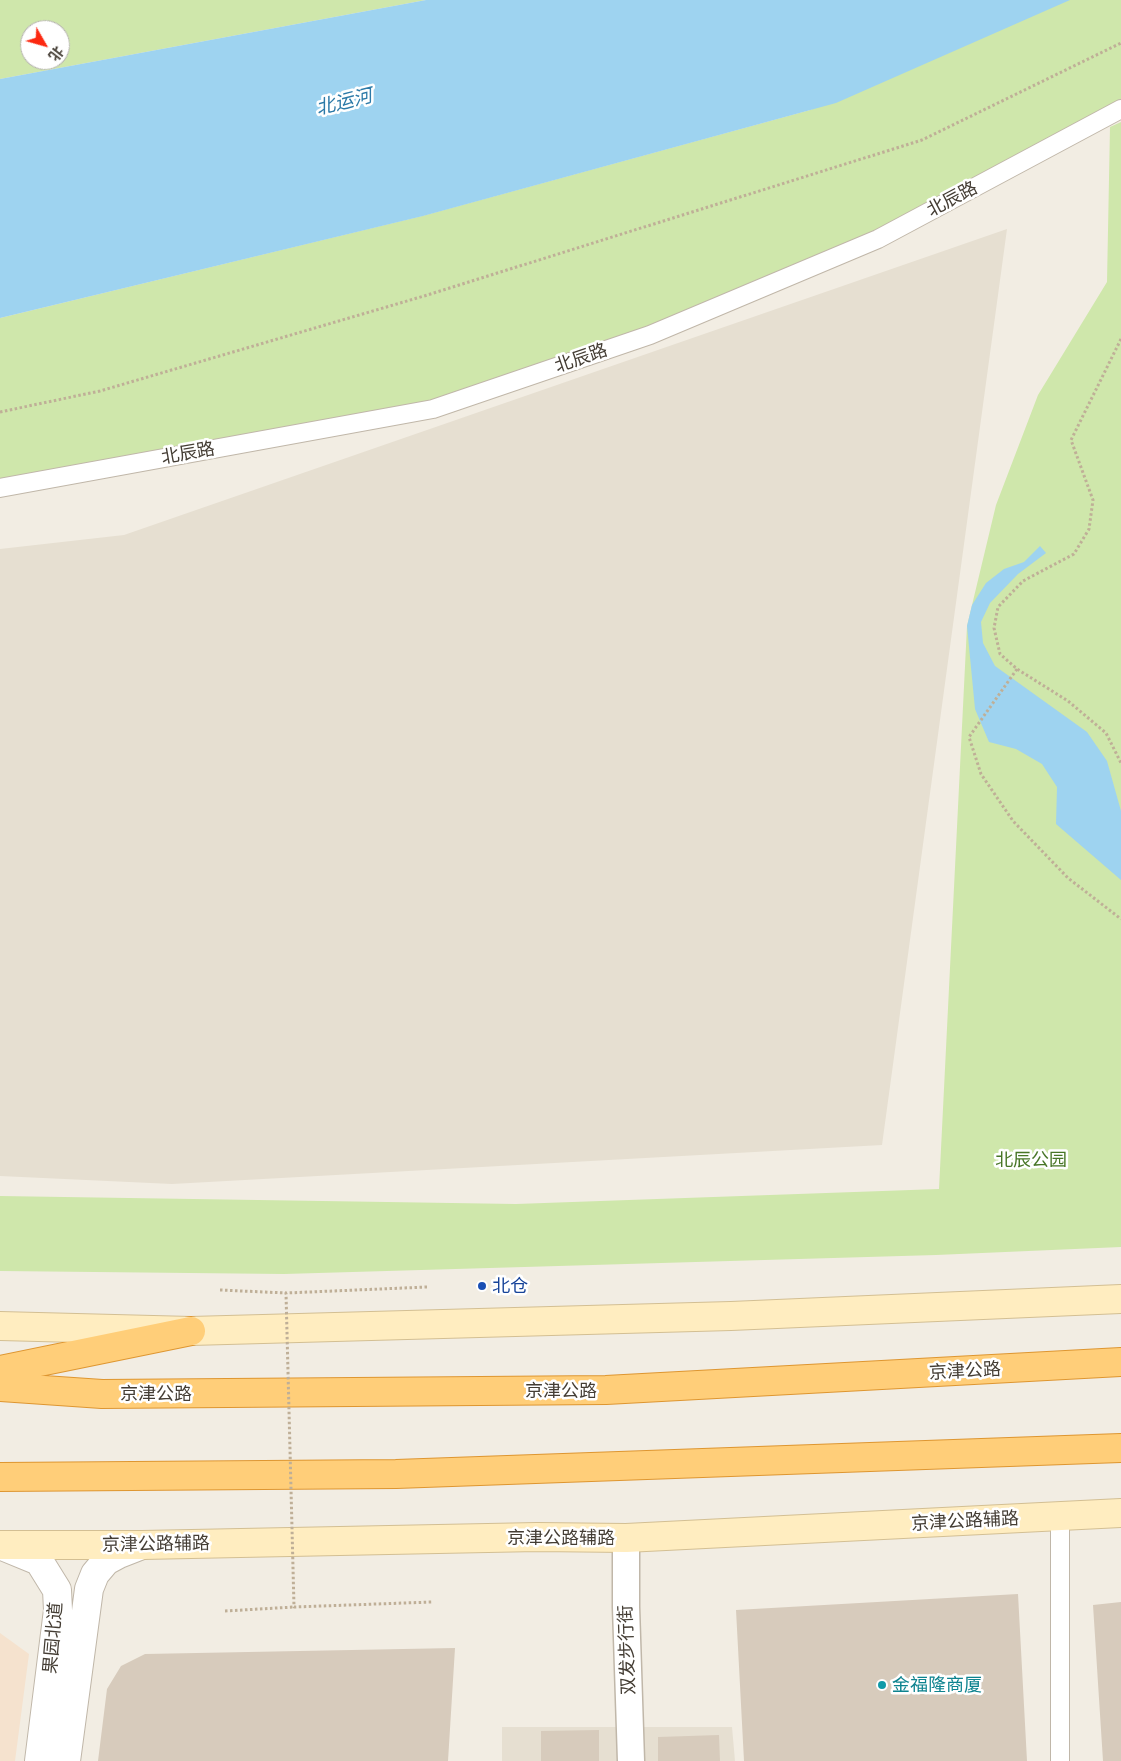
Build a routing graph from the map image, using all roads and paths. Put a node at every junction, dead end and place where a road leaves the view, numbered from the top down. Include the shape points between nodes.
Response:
1 (1121, 43) edge
2 (1121, 109) edge
3 (1121, 339) edge
4 (0, 412) edge
5 (0, 488) edge
6 (1017, 669) junction
7 (1121, 763) edge
8 (1121, 919) edge
9 (427, 1287) dead end
10 (220, 1290) dead end
11 (286, 1293) junction
12 (1121, 1299) edge
13 (0, 1326) edge
14 (191, 1331) junction
15 (1121, 1362) edge
16 (0, 1370) edge
17 (0, 1387) edge
18 (1121, 1448) edge
19 (0, 1477) edge
20 (1121, 1513) edge
21 (1060, 1516) junction
22 (626, 1538) junction
23 (0, 1545) edge
24 (142, 1545) junction
25 (432, 1602) dead end
26 (294, 1607) junction
27 (225, 1611) dead end
28 (39, 1761) edge
29 (66, 1761) edge
30 (631, 1761) edge
31 (1060, 1761) edge

1 - 4 path via 922,140 348,318 100,391
2 - 5 lane, 北辰路 via 878,239 650,335 442,406
3 - 6 path via 1070,440 1093,500 1089,529 1074,554 1023,581 998,607 994,628 1000,654
6 - 7 path via 1068,701 1106,732
6 - 8 path via 969,737 981,774 1013,821 1068,878
9 - 11 path, bridge
10 - 11 path
11 - 26 path, bridge
12 - 14 main road via 731,1316
13 - 14 main road
14 - 16 highway
15 - 17 highway, 京津公路 via 606,1390 102,1394
18 - 19 highway via 396,1474
20 - 21 main road, 京津公路辅路
21 - 22 main road, 京津公路辅路
21 - 31 lane
22 - 24 main road, 京津公路辅路
22 - 30 street, 双发步行街
23 - 24 main road, 京津公路辅路
23 - 28 street, 果园北道 via 39,1561 57,1590 58,1610
24 - 29 street, 果园北道 via 106,1562 95,1574 89,1589
25 - 26 path, bridge
26 - 27 path

